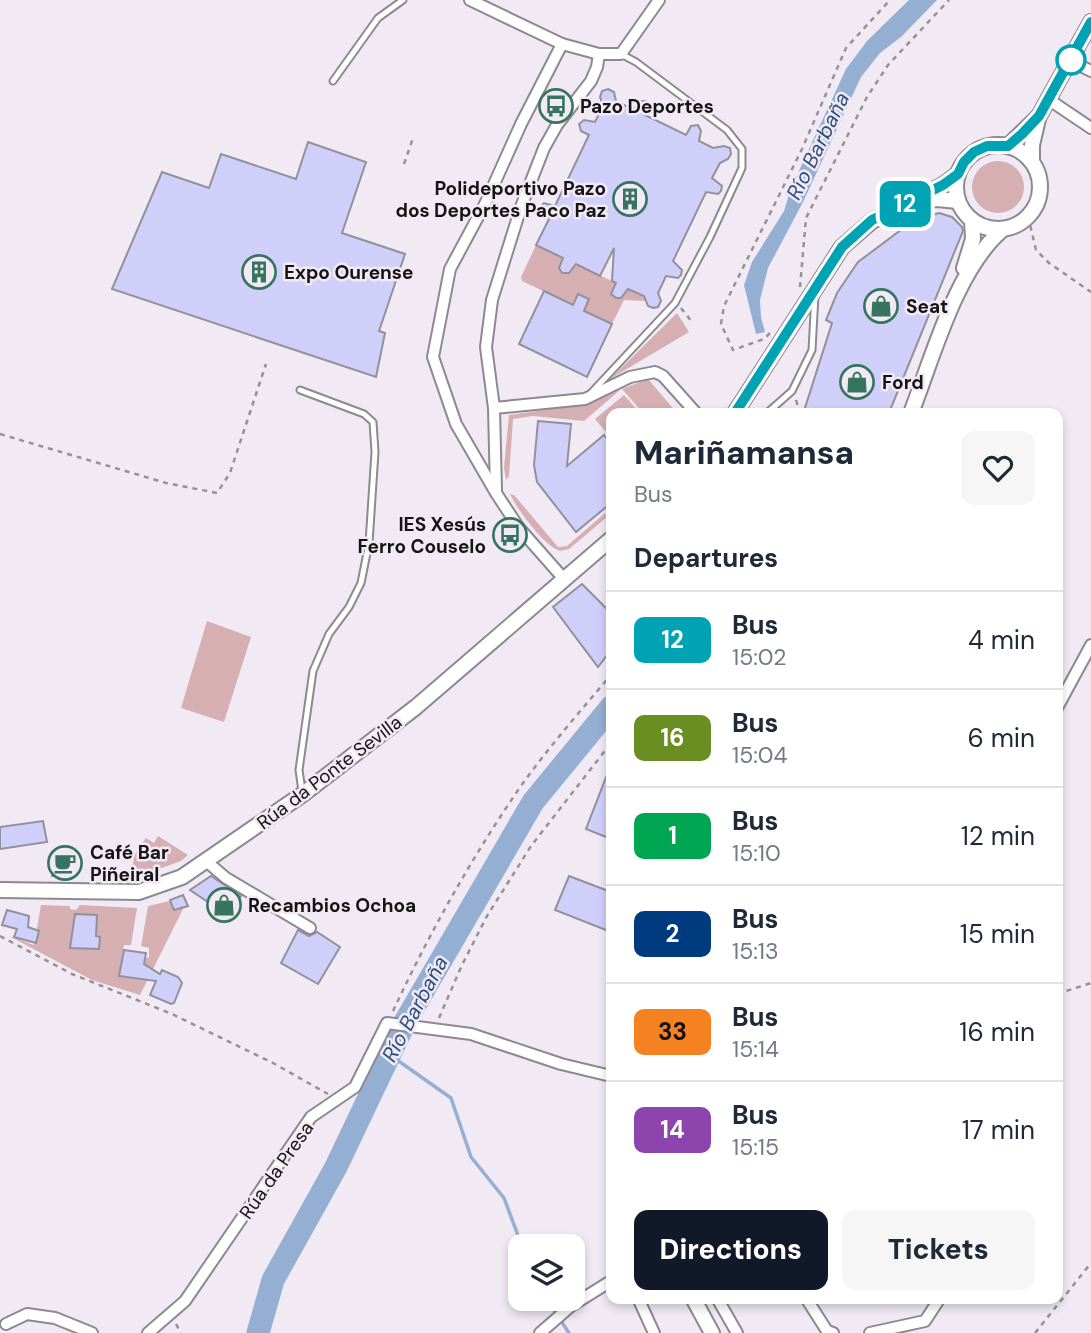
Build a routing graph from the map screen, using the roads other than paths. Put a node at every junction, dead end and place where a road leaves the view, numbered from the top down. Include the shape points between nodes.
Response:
1 (403, 0) edge
2 (470, 0) edge
3 (659, 0) edge
4 (1091, 22) edge
5 (562, 44) junction
6 (599, 54) junction
7 (621, 54) junction
8 (1070, 61) junction
9 (1091, 71) edge
10 (333, 81) dead end
11 (1048, 99) junction
12 (1039, 116) junction
13 (1091, 128) edge
14 (1008, 146) junction
15 (1032, 162) junction
16 (958, 174) junction
17 (914, 201) junction
18 (958, 201) junction
19 (972, 220) junction
20 (1002, 230) junction
21 (962, 283) junction
22 (816, 285) junction
23 (300, 390) dead end
24 (585, 399) junction
25 (494, 408) junction
26 (692, 408) edge
27 (737, 408) edge
28 (773, 408) edge
29 (913, 408) edge
30 (496, 493) junction
31 (606, 542) edge
32 (564, 579) junction
33 (1091, 645) edge
34 (1063, 697) edge
35 (303, 794) junction
36 (206, 861) junction
37 (0, 890) edge
38 (310, 928) dead end
39 (606, 1075) edge
40 (606, 1284) edge
41 (641, 1304) edge
42 (696, 1304) edge
43 (720, 1304) edge
44 (810, 1304) edge
45 (936, 1304) edge
46 (6, 1324) dead end
47 (92, 1333) edge
48 (148, 1333) edge
49 (540, 1333) edge
50 (654, 1333) edge
51 (712, 1333) edge
52 (737, 1333) edge
53 (833, 1333) edge
54 (870, 1333) edge

1 - 10 lane via 378,18
2 - 5 street
3 - 7 street
4 - 8 street
5 - 6 street
5 - 30 street via 450,269 433,357 456,424
6 - 7 street
6 - 25 street via 591,81 544,148 498,274 486,347
7 - 24 lane via 727,130 744,157 722,213 675,303
8 - 9 street
8 - 11 street
11 - 12 street
11 - 13 street
12 - 14 street
12 - 15 street via 1032,138
14 - 15 street
14 - 16 street via 980,148
15 - 20 street via 1039,194 1028,216
16 - 17 street
16 - 18 street
17 - 18 street
17 - 22 street via 864,226 842,247
18 - 19 street
19 - 20 street
19 - 21 street via 973,239
20 - 21 street
21 - 29 street
22 - 27 street
22 - 28 lane via 812,350 792,391
23 - 35 lane via 373,422 375,452 369,543 361,583 329,634 313,671 299,769
24 - 25 street
24 - 26 street via 630,377 655,372
25 - 30 street
30 - 32 street via 519,528
31 - 32 street, Rúa da Ponte Sevilla
32 - 35 street, Rúa da Ponte Sevilla via 416,707
33 - 34 street
35 - 36 street, Rúa da Ponte Sevilla
36 - 37 street, Rúa da Ponte Sevilla via 178,879 139,892
36 - 38 street
39 - 48 street, Rúa da Presa via 471,1034 387,1023 355,1087 311,1117 185,1301
40 - 49 street
41 - 50 street
42 - 51 street
43 - 52 street
44 - 53 street
45 - 54 street via 925,1321
46 - 47 street via 27,1314 55,1318

